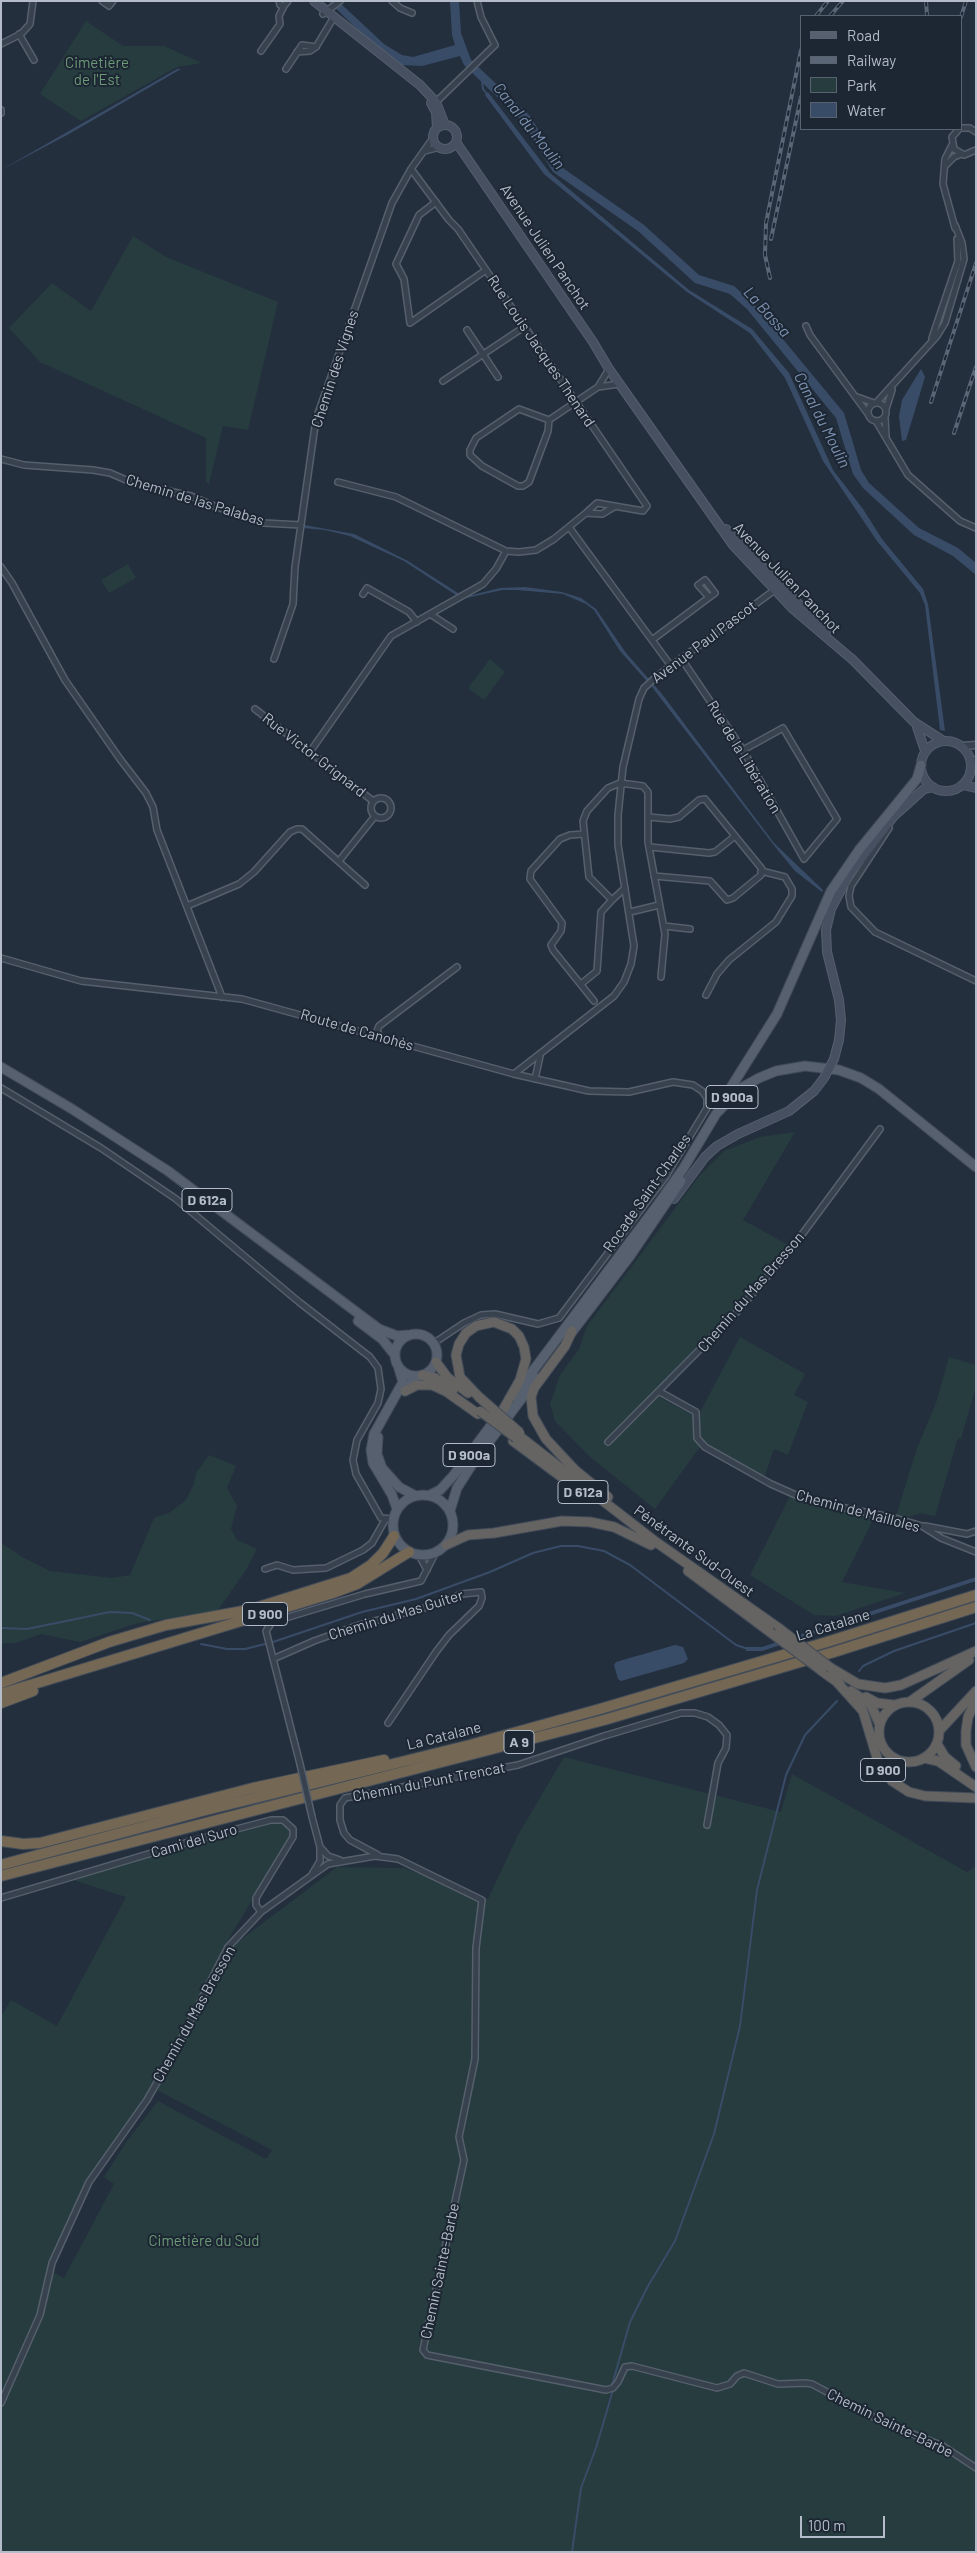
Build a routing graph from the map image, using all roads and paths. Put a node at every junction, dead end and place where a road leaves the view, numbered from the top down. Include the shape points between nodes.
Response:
1 (32, 1) edge
2 (102, 1) edge
3 (307, 1) edge
4 (314, 1) edge
5 (340, 1) edge
6 (392, 1) edge
7 (476, 1) edge
8 (284, 3) edge
9 (111, 4) edge
10 (326, 11) junction
11 (412, 13) dead end
12 (333, 19) junction
13 (19, 34) junction
14 (1, 44) edge
15 (261, 51) dead end
16 (34, 60) dead end
17 (286, 69) dead end
18 (434, 104) junction
19 (446, 125) junction
20 (437, 128) junction
21 (962, 128) edge
22 (958, 130) edge
23 (976, 132) edge
24 (433, 138) junction
25 (454, 144) junction
26 (952, 145) junction
27 (440, 148) junction
28 (976, 150) edge
29 (425, 151) junction
30 (961, 154) junction
31 (943, 168) junction
32 (410, 169) junction
33 (436, 202) junction
34 (486, 270) junction
35 (806, 326) dead end
36 (524, 327) junction
37 (467, 330) dead end
38 (592, 342) junction
39 (483, 354) junction
40 (608, 368) junction
41 (498, 377) dead end
42 (443, 382) dead end
43 (619, 384) junction
44 (598, 387) junction
45 (893, 387) junction
46 (854, 396) junction
47 (576, 402) junction
48 (876, 403) junction
49 (886, 409) junction
50 (640, 413) junction
51 (868, 414) junction
52 (885, 417) junction
53 (549, 420) junction
54 (876, 421) junction
55 (886, 437) junction
56 (1, 459) edge
57 (338, 482) dead end
58 (614, 507) junction
59 (586, 513) junction
60 (301, 525) junction
61 (568, 527) junction
62 (976, 528) edge
63 (506, 551) junction
64 (1, 568) edge
65 (778, 588) junction
66 (363, 594) dead end
67 (708, 598) dead end
68 (430, 614) junction
69 (417, 622) junction
70 (453, 629) dead end
71 (652, 640) junction
72 (682, 658) junction
73 (274, 659) dead end
74 (671, 666) junction
75 (255, 708) dead end
76 (914, 722) junction
77 (942, 740) junction
78 (976, 745) edge
79 (962, 746) junction
80 (743, 750) junction
81 (925, 751) junction
82 (310, 752) junction
83 (921, 765) junction
84 (974, 769) edge
85 (620, 783) junction
86 (963, 785) junction
87 (933, 787) junction
88 (976, 788) edge
89 (373, 801) junction
90 (901, 808) junction
91 (375, 816) junction
92 (649, 817) junction
93 (584, 834) junction
94 (735, 836) junction
95 (650, 847) junction
96 (339, 861) junction
97 (761, 871) junction
98 (654, 876) junction
99 (366, 885) dead end
100 (625, 888) junction
101 (612, 900) junction
102 (659, 905) junction
103 (187, 906) junction
104 (630, 912) junction
105 (664, 926) junction
106 (690, 929) dead end
107 (1, 958) edge
108 (457, 967) dead end
109 (661, 977) dead end
110 (976, 981) edge
111 (581, 984) junction
112 (706, 995) dead end
113 (222, 997) junction
114 (594, 1000) dead end
115 (380, 1036) junction
116 (541, 1054) junction
117 (1, 1067) edge
118 (1, 1074) edge
119 (514, 1074) junction
120 (535, 1079) junction
121 (1, 1088) edge
122 (880, 1129) dead end
123 (945, 1143) junction
124 (976, 1167) edge
125 (656, 1207) junction
126 (630, 1256) junction
127 (572, 1331) junction
128 (407, 1335) junction
129 (434, 1344) junction
130 (394, 1354) junction
131 (436, 1362) junction
132 (399, 1368) junction
133 (419, 1376) junction
134 (405, 1391) junction
135 (660, 1392) junction
136 (481, 1410) junction
137 (503, 1410) junction
138 (517, 1437) junction
139 (608, 1442) dead end
140 (414, 1495) junction
141 (430, 1495) junction
142 (396, 1509) junction
143 (450, 1511) junction
144 (389, 1519) junction
145 (922, 1526) junction
146 (976, 1531) edge
147 (394, 1536) junction
148 (653, 1543) junction
149 (446, 1545) junction
150 (436, 1552) junction
151 (976, 1552) edge
152 (414, 1553) junction
153 (265, 1569) dead end
154 (427, 1570) junction
155 (976, 1595) edge
156 (976, 1607) edge
157 (109, 1642) junction
158 (976, 1651) edge
159 (976, 1656) edge
160 (273, 1659) junction
161 (115, 1660) junction
162 (827, 1670) junction
163 (836, 1682) junction
164 (1, 1683) edge
165 (976, 1691) edge
166 (1, 1693) edge
167 (976, 1700) edge
168 (910, 1701) junction
169 (1, 1703) edge
170 (895, 1704) junction
171 (388, 1722) dead end
172 (879, 1723) junction
173 (939, 1731) junction
174 (936, 1744) junction
175 (924, 1758) junction
176 (413, 1759) junction
177 (976, 1767) edge
178 (976, 1780) edge
179 (976, 1787) edge
180 (976, 1798) edge
181 (707, 1825) dead end
182 (1, 1841) edge
183 (320, 1847) junction
184 (383, 1857) junction
185 (58, 1860) junction
186 (340, 1860) junction
187 (1, 1864) edge
188 (1, 1876) edge
189 (311, 1876) junction
190 (1, 1883) edge
191 (1, 1898) edge
192 (261, 1912) junction
193 (1, 2403) edge
194 (976, 2468) edge

1 - 13 street via 32,21
2 - 9 street
3 - 10 main road
4 - 10 main road
5 - 10 street
6 - 11 street
7 - 18 street via 496,45
8 - 15 street via 280,24
10 - 12 main road
12 - 17 street via 316,47 302,45
12 - 18 main road via 402,73
13 - 14 street
13 - 16 street
18 - 19 main road
18 - 20 main road
19 - 20 main road
19 - 25 main road via 455,131
20 - 24 main road
21 - 23 street
22 - 26 street via 952,137
24 - 27 main road
24 - 29 street, Chemin des Vignes
25 - 27 main road
25 - 38 main road, Avenue Julien Panchot via 474,168
26 - 30 street
26 - 31 street
27 - 29 street
28 - 30 street via 969,155
29 - 32 street, Chemin des Vignes
30 - 31 street
31 - 45 street via 943,184 964,251 963,267 941,331
32 - 33 street, Rue Louis Jacques Thenard
32 - 60 street, Chemin des Vignes via 392,203 316,419
33 - 34 street, Rue Louis Jacques Thenard
33 - 34 street via 418,215 396,264 404,279 410,323
34 - 36 street, Rue Louis Jacques Thenard
35 - 46 street
36 - 39 street
36 - 47 street, Rue Louis Jacques Thenard
37 - 39 street
38 - 40 main road, Avenue Julien Panchot
38 - 50 main road, Avenue Julien Panchot via 617,373
39 - 41 street
39 - 42 street
40 - 43 main road, Avenue Julien Panchot
40 - 44 street
43 - 44 street
43 - 50 main road, Avenue Julien Panchot
44 - 47 street
45 - 48 street
45 - 49 street
46 - 48 street
46 - 51 street
47 - 53 street
47 - 58 street, Rue Louis Jacques Thenard via 647,506 643,511
48 - 49 street via 883,404
48 - 51 street via 869,407
49 - 52 street
50 - 65 main road, Avenue Julien Panchot via 708,508
51 - 54 street
52 - 54 street
52 - 55 street
53 - 53 street via 519,409 476,438 470,455 474,461 503,478 523,486 529,482
54 - 55 street
55 - 62 street via 908,475 960,521
56 - 60 street, Chemin de las Palabas via 24,465 110,473 133,483 191,496 264,523
57 - 63 street via 396,497
58 - 59 street, Rue Louis Jacques Thenard via 602,514
58 - 59 street, Rue Louis Jacques Thenard via 597,503
59 - 61 street, Rue Louis Jacques Thenard
60 - 73 street, Chemin des Vignes via 293,604
61 - 63 street, Rue Louis Jacques Thenard via 536,550
61 - 71 street
63 - 68 street via 483,584
64 - 103 street via 65,680 146,793
65 - 72 street, Avenue Paul Pascot
65 - 76 main road, Avenue Julien Panchot
66 - 69 street via 367,588 409,612
67 - 71 street
68 - 69 street
68 - 70 street
69 - 82 street via 391,636
71 - 74 street
72 - 74 street, Avenue Paul Pascot
72 - 80 street, Rue de la Libération
74 - 85 street, Avenue Paul Pascot via 644,688 639,699
75 - 82 street, Rue Victor Grignard
76 - 77 main road, Avenue Julien Panchot
76 - 81 main road, Avenue Julien Panchot via 922,735
77 - 79 main road
77 - 81 main road
78 - 79 street
79 - 84 main road via 969,754
80 - 80 street, Rue de la Libération via 804,859 837,819 783,728
81 - 83 main road
82 - 89 street, Rue Victor Grignard
83 - 87 main road via 922,774
83 - 125 main road via 917,779 859,850 831,891 777,1014
84 - 86 main road
85 - 92 street via 643,786 648,792
85 - 93 street via 608,788 587,811 583,821
85 - 100 street, Avenue Paul Pascot via 618,845
86 - 87 main road via 948,791
86 - 88 main road
87 - 90 main road via 924,789
89 - 91 street via 371,811
89 - 91 street via 385,798 391,806 385,817
90 - 110 street via 851,886 851,907 875,932
90 - 126 main road, bridge via 860,859 830,909 827,946 841,1020 834,1059 824,1078 800,1104 727,1139 705,1157
91 - 96 street
92 - 94 street via 678,817 704,799
92 - 95 street
93 - 101 street via 588,877
93 - 111 street via 560,839 531,871 530,879 562,923 562,932 551,945 553,950
94 - 95 street via 709,853
94 - 97 street
95 - 98 street
96 - 99 street
96 - 103 street via 302,829 296,829 239,884
97 - 98 street via 761,875 727,900 710,881
97 - 112 street via 785,877 792,896 776,922 723,967
98 - 102 street
100 - 101 street
100 - 104 street, Avenue Paul Pascot
101 - 111 street via 601,912 597,971
102 - 104 street
102 - 105 street
103 - 113 street
104 - 116 street, Avenue Paul Pascot via 634,946 624,982 614,996
105 - 106 street
105 - 109 street
107 - 113 street, Route de Canohès via 81,981
108 - 115 street via 379,1026
111 - 114 street
113 - 115 street, Route de Canohès via 257,1002
115 - 119 street, Route de Canohès
116 - 119 street, Avenue Paul Pascot
116 - 120 street
117 - 128 main road, D 612a via 168,1171 379,1329 388,1334
118 - 130 main road, D 612a via 165,1176 382,1339
119 - 120 street, Route de Canohès
120 - 129 street, Route de Canohès via 612,1093 673,1082 693,1085 706,1098 707,1108 666,1176 559,1318 538,1324 494,1314 481,1315 464,1322
121 - 144 street via 101,1148 176,1199 370,1357 378,1368 381,1389 378,1403 357,1440 353,1460 356,1474 381,1518
122 - 135 street, Chemin du Mas Bresson via 795,1244 738,1311
123 - 124 main road, Rocade Saint-Charles / D 900a
123 - 125 main road, Rocade Saint-Charles / D 900a via 861,1078 822,1066 790,1068 759,1078 731,1098 716,1114
123 - 126 main road, Rocade Saint-Charles / D 900a via 865,1086 843,1076 804,1071 773,1078 745,1092 729,1107
125 - 137 main road, Rocade Saint-Charles / D 900a
126 - 127 main road, Rocade Saint-Charles / D 900a
127 - 143 main road, Rocade Saint-Charles / D 900a via 471,1466 457,1488
127 - 148 highway, D 900a via 534,1388 531,1397 533,1416 546,1439 575,1470 646,1529
128 - 129 main road via 419,1333
128 - 130 main road via 398,1343
129 - 131 main road
130 - 132 main road
131 - 133 main road
131 - 136 highway, D 612a
132 - 133 main road
132 - 142 main road via 403,1382 374,1434 371,1450 373,1463 392,1495
133 - 134 main road
133 - 136 highway, D 612a via 444,1383
134 - 136 highway via 417,1384 432,1385
134 - 140 main road via 378,1438 377,1454 389,1478
135 - 139 street, Chemin du Mas Bresson
135 - 145 street, Chemin de Mailloles via 696,1412 697,1438 705,1447 771,1484 830,1505
136 - 138 highway, D 612a, bridge
137 - 138 highway, bridge via 520,1380 526,1359 519,1336 512,1329 494,1322 476,1326 459,1344 456,1355 460,1377
137 - 141 main road, Rocade Saint-Charles / D 900a via 453,1476 440,1490
138 - 148 highway, Pénétrante Sud-Ouest / D 612a via 596,1502
138 - 148 highway, Pénétrante Sud-Ouest / D 612a
140 - 141 main road
140 - 142 main road
141 - 143 main road
142 - 144 main road
143 - 149 main road via 453,1529
144 - 147 main road
144 - 153 street via 363,1550 326,1568 293,1570 277,1565
145 - 146 street via 967,1534
145 - 151 street, Chemin de Mailloles via 941,1538
147 - 152 main road
147 - 157 highway, D 900 via 371,1565 350,1578 249,1610 166,1625
148 - 149 highway via 614,1527 562,1521 468,1535
148 - 162 highway, Pénétrante Sud-Ouest / D 612a, bridge via 770,1632
148 - 162 highway, Pénétrante Sud-Ouest / D 612a, bridge via 780,1629
149 - 150 main road
150 - 152 main road
150 - 154 street
152 - 154 street
152 - 161 highway, D 900 via 357,1584
154 - 160 street via 422,1581 413,1585 365,1594 272,1622 266,1632
155 - 176 highway, La Catalane / A 9 via 695,1682
156 - 185 highway, La Catalane / A 9 via 604,1720
157 - 164 highway
157 - 166 highway
158 - 162 highway via 893,1687 864,1686
159 - 168 highway
160 - 171 street, Chemin du Mas Guiter via 359,1625 462,1594 480,1592 479,1606 436,1652
160 - 183 street, bridge
161 - 166 highway
161 - 169 highway
162 - 163 highway, Pénétrante Sud-Ouest
162 - 170 highway, Pénétrante Sud-Ouest via 870,1699 884,1705
163 - 172 highway, Pénétrante Sud-Ouest via 871,1706
163 - 180 highway, Pénétrante Sud-Ouest / D 900 via 863,1711 878,1761 892,1781 909,1792 926,1796
165 - 173 highway
167 - 177 highway via 968,1717 966,1745
168 - 170 highway
168 - 173 highway via 930,1711
170 - 172 highway
172 - 175 highway via 880,1743 887,1754 905,1762
173 - 174 highway
174 - 175 highway
174 - 178 highway via 945,1757
175 - 179 highway, D 900 via 938,1761
176 - 182 highway via 380,1760 262,1786 40,1843
176 - 187 highway, La Catalane / A 9
181 - 184 street, Chemin du Punt Trencat via 718,1763 726,1748 727,1735 708,1717 681,1713 518,1765 345,1798 340,1804 344,1833 350,1840
183 - 186 street via 328,1856
183 - 189 street via 320,1861
184 - 186 street, Chemin Sainte-Barbe
184 - 194 street, Chemin Sainte-Barbe via 398,1860 482,1900 476,1948 475,2059 459,2137 464,2160 424,2350 427,2355 606,2390 614,2386 625,2367 632,2366 717,2388 730,2384 744,2373 778,2384 812,2384 885,2423 943,2446
185 - 188 highway, La Catalane / A 9
185 - 190 highway via 41,1871
186 - 189 street, Chemin Sainte-Barbe
189 - 192 street, Chemin du Mas Bresson
191 - 192 street, Cami del Suro via 202,1838 271,1820 283,1820 292,1829 293,1837 256,1898 256,1906
192 - 193 street, Chemin du Mas Bresson via 228,1947 147,2100 90,2182 52,2263 40,2315

